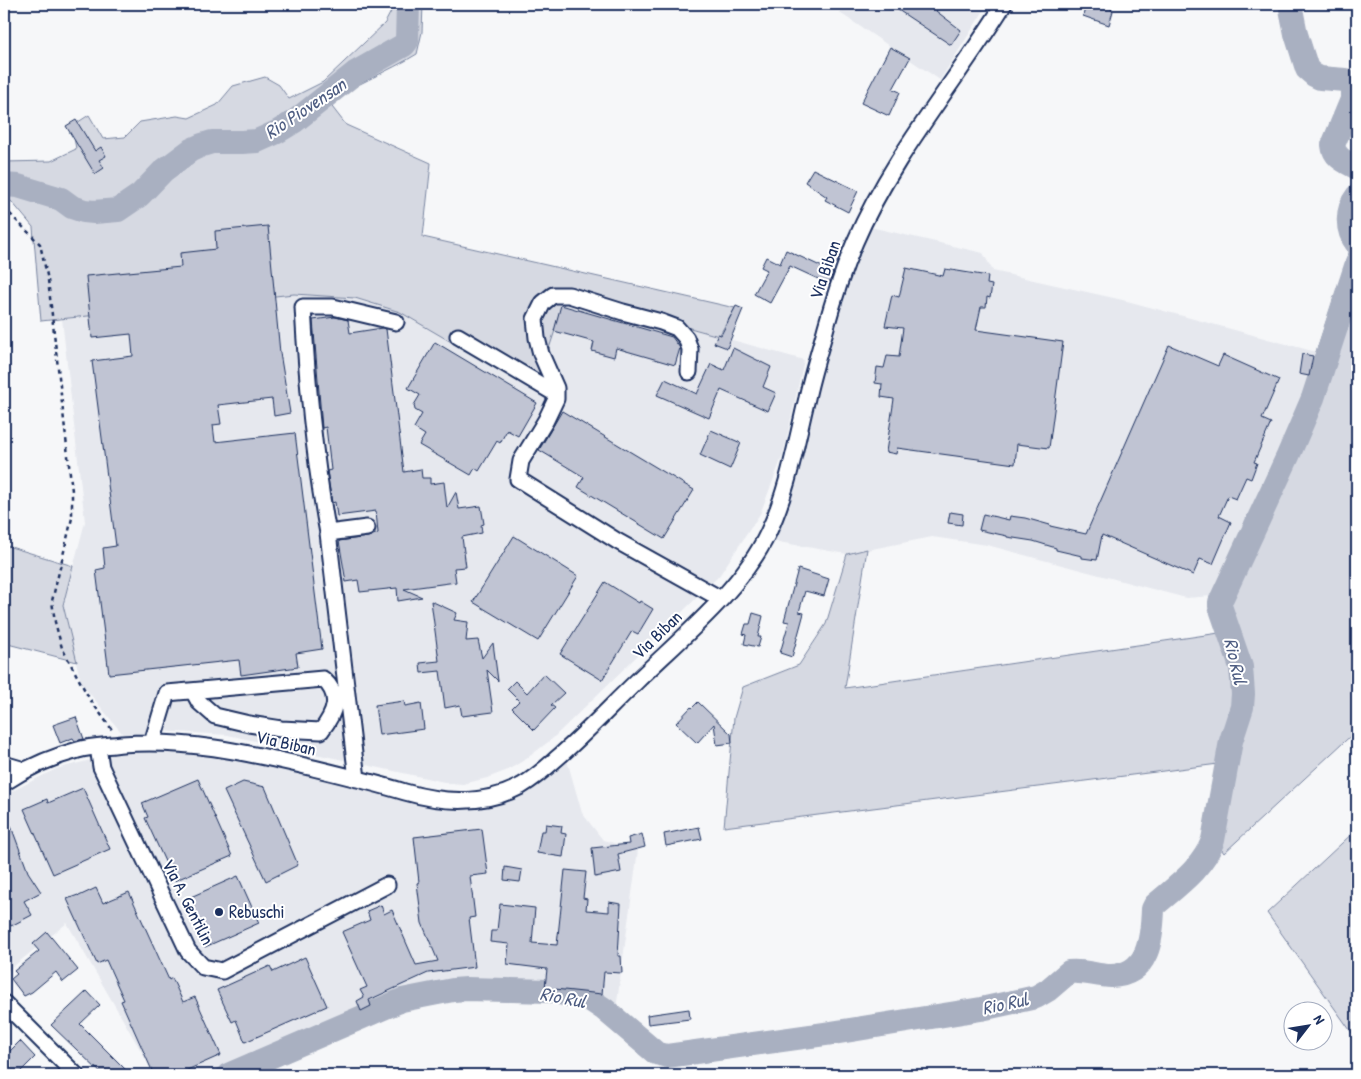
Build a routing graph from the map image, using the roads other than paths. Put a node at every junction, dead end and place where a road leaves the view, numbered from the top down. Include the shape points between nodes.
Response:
1 (1004, 4) edge
2 (396, 322) dead end
3 (458, 336) dead end
4 (689, 372) dead end
5 (556, 394) junction
6 (367, 528) dead end
7 (328, 533) junction
8 (721, 599) junction
9 (193, 691) junction
10 (152, 743) junction
11 (98, 747) junction
12 (4, 764) edge
13 (24, 770) junction
14 (357, 779) junction
15 (4, 783) edge
16 (387, 885) dead end
17 (4, 1003) edge
18 (76, 1075) edge

1 - 8 street, Via Biban via 870,209 839,283 810,384 790,472 768,533 747,569
2 - 7 street via 334,306 303,307 308,375
3 - 5 street
4 - 5 street via 690,349 677,328 569,296 553,295 543,303 535,319 541,354
5 - 8 street via 546,420 521,461 518,479 617,541
6 - 7 street
7 - 14 street
8 - 14 street, Via Biban via 570,747 522,786 484,799 444,801
9 - 9 street via 322,679 334,693 335,703 332,717 321,731 281,729 215,716 199,702
9 - 10 street via 167,693
10 - 11 street, Via Biban
10 - 14 street, Via Biban via 237,751
11 - 13 street, Via Biban via 79,749
11 - 16 street, Via A. Gentilin via 101,767 188,951 204,967 222,971
12 - 13 street
13 - 15 street, Via Biban
17 - 18 street

